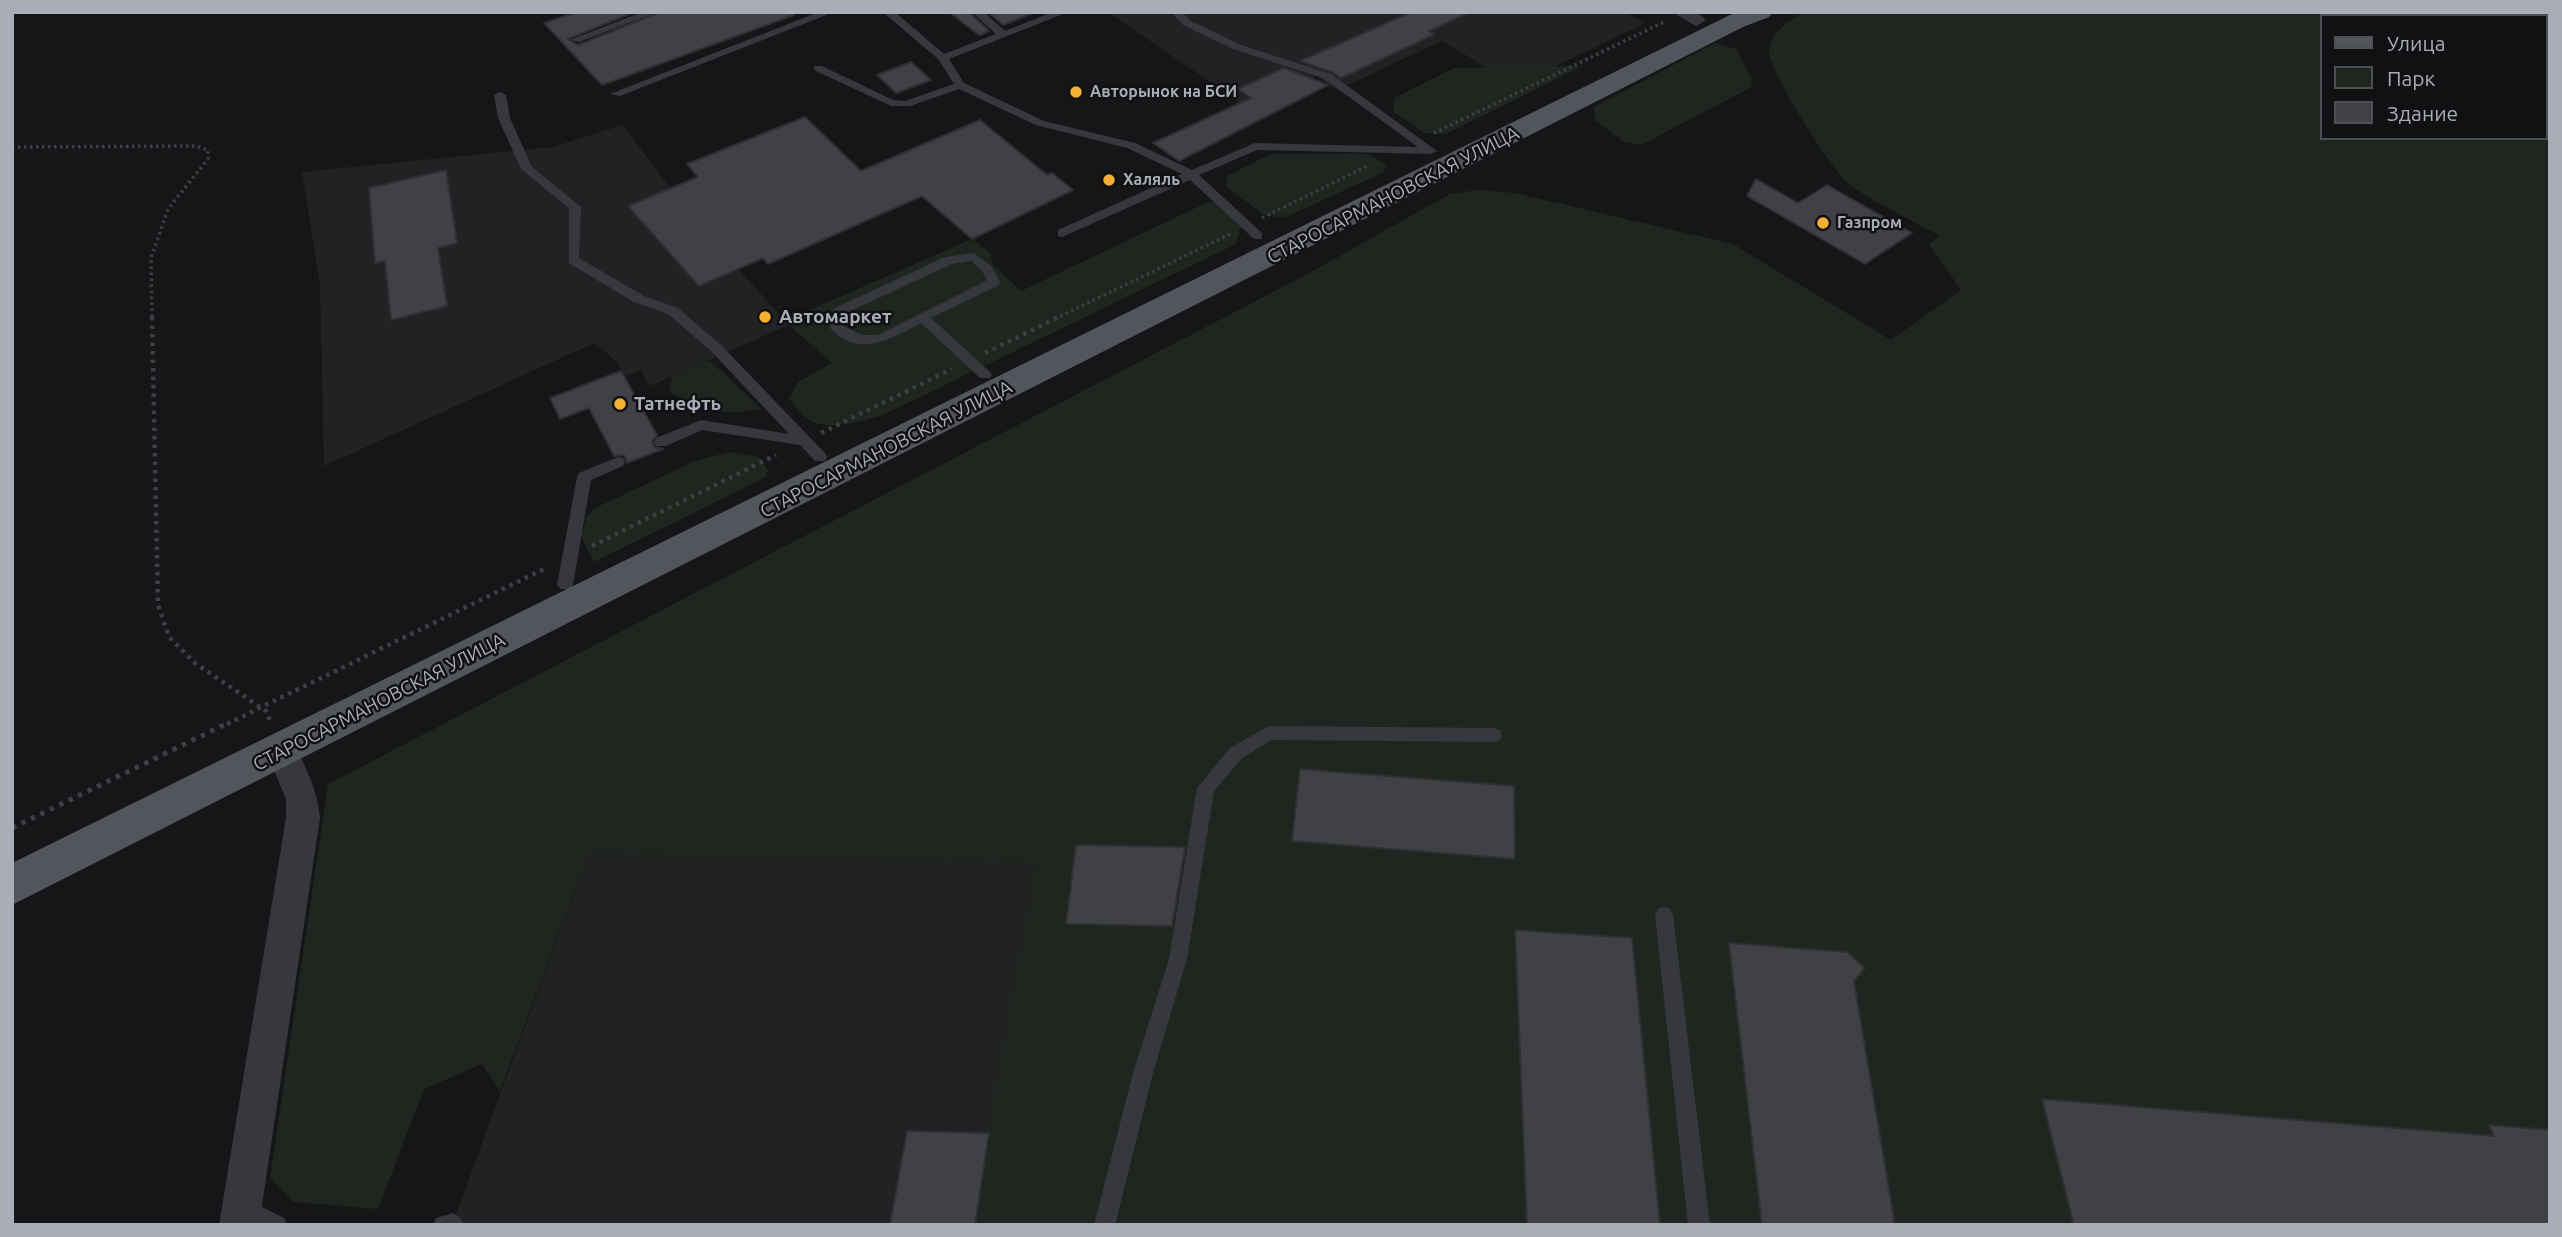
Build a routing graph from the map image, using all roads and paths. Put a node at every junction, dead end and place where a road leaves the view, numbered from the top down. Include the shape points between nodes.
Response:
1 (653, 12) edge
2 (829, 12) edge
3 (888, 12) edge
4 (977, 12) edge
5 (1063, 12) edge
6 (1175, 12) edge
7 (1760, 12) edge
8 (1693, 14) edge
9 (1004, 35) junction
10 (575, 40) dead end
11 (943, 58) junction
12 (818, 68) dead end
13 (960, 86) junction
14 (616, 94) dead end
15 (500, 95) dead end
16 (12, 147) edge
17 (1417, 147) junction
18 (1191, 174) junction
19 (1252, 231) junction
20 (1062, 233) dead end
21 (922, 317) junction
22 (977, 367) junction
23 (661, 442) dead end
24 (812, 449) junction
25 (618, 462) dead end
26 (568, 571) junction
27 (271, 728) junction
28 (1494, 735) dead end
29 (12, 828) edge
30 (12, 856) edge
31 (12, 885) edge
32 (1664, 915) dead end
33 (241, 1216) edge
34 (453, 1224) edge
35 (277, 1225) edge
36 (443, 1225) edge
37 (1104, 1225) edge
38 (1699, 1225) edge

1 - 10 lane
2 - 14 lane
3 - 11 lane
4 - 9 lane
5 - 9 lane
6 - 17 lane via 1186,23 1237,47 1327,76
7 - 27 main road, СТАРОСАРМАНОВСКАЯ УЛИЦА
8 - 17 main road, СТАРОСАРМАНОВСКАЯ УЛИЦА
8 - 17 path
9 - 11 lane
11 - 13 lane
12 - 13 lane via 891,103 906,104
13 - 18 lane via 1040,123 1131,145
15 - 24 lane via 504,118 527,169 575,207 573,260 639,299 673,311 716,348
16 - 27 path via 196,146 208,150 208,159 168,209 151,258 158,605 169,637
17 - 18 lane via 1255,146
17 - 19 main road, СТАРОСАРМАНОВСКАЯ УЛИЦА
17 - 19 path
18 - 19 lane
18 - 20 lane
19 - 22 main road, СТАРОСАРМАНОВСКАЯ УЛИЦА
19 - 22 path
21 - 21 lane via 873,342 855,340 837,328 838,313 949,260 974,257 987,269 994,282
21 - 22 lane
22 - 24 main road, СТАРОСАРМАНОВСКАЯ УЛИЦА
22 - 24 path
23 - 24 lane via 701,425
24 - 26 main road, СТАРОСАРМАНОВСКАЯ УЛИЦА
24 - 26 path
25 - 26 lane via 584,477
26 - 27 main road, СТАРОСАРМАНОВСКАЯ УЛИЦА
26 - 27 path
27 - 29 path
27 - 30 main road, СТАРОСАРМАНОВСКАЯ УЛИЦА
27 - 31 main road, СТАРОСАРМАНОВСКАЯ УЛИЦА
27 - 33 street via 302,799 303,818
28 - 37 lane via 1269,733 1236,753 1206,788 1178,959
32 - 38 lane
33 - 35 lane
34 - 36 lane

